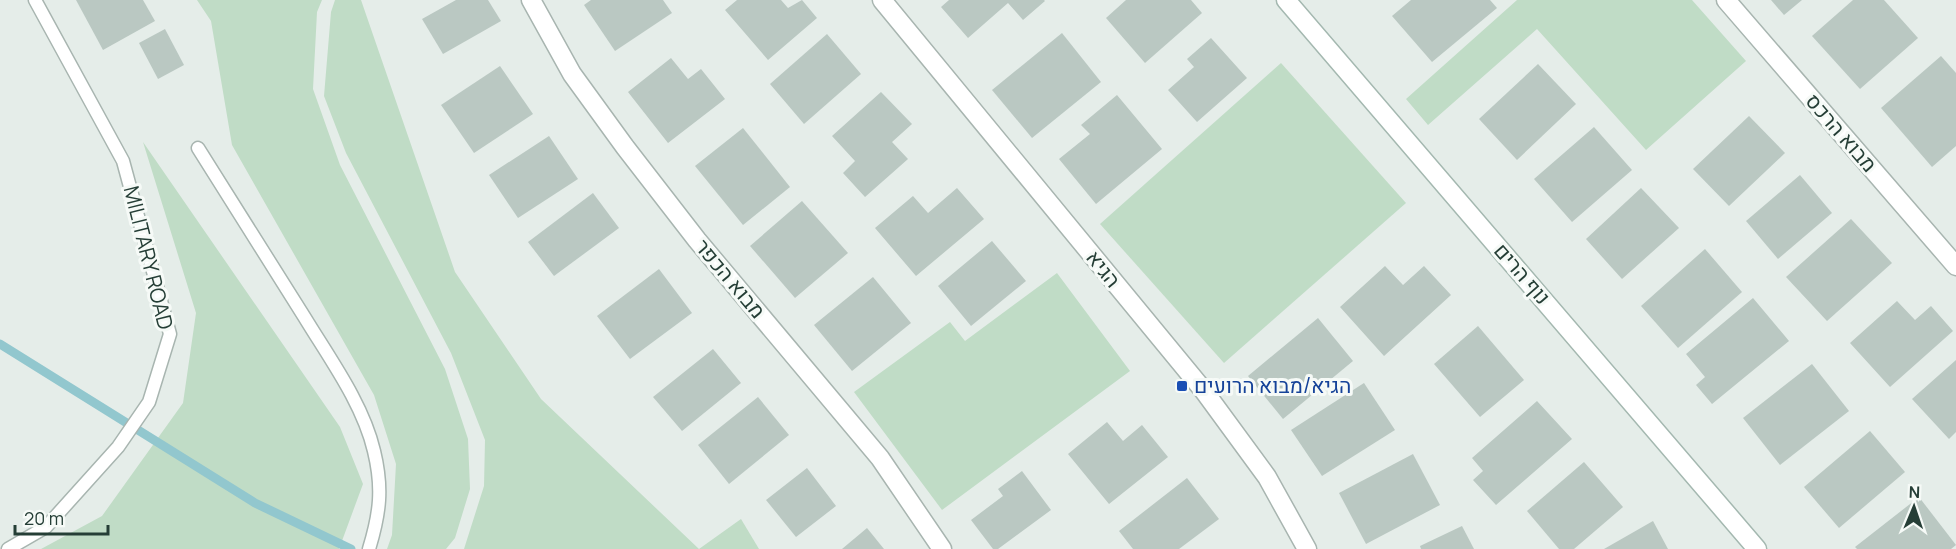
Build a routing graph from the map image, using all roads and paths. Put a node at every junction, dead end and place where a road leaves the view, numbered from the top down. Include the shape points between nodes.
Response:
1 (35, 0) edge
2 (531, 0) edge
3 (882, 0) edge
4 (1286, 0) edge
5 (1726, 0) edge
6 (198, 148) dead end
7 (1956, 266) edge
8 (8, 549) edge
9 (369, 549) edge
10 (942, 549) edge
11 (1307, 549) edge
12 (1757, 549) edge

1 - 8 lane, MILITARY ROAD via 123,161 170,334 149,402 118,447 46,527
2 - 10 street, מבוא הכפר via 573,74 625,147 697,240 880,458
3 - 11 street, הגיא via 1204,391 1267,477
4 - 12 street, נוף הרים
5 - 7 street, מבוא הרכס
6 - 9 lane via 357,407 374,449 380,485 379,514

